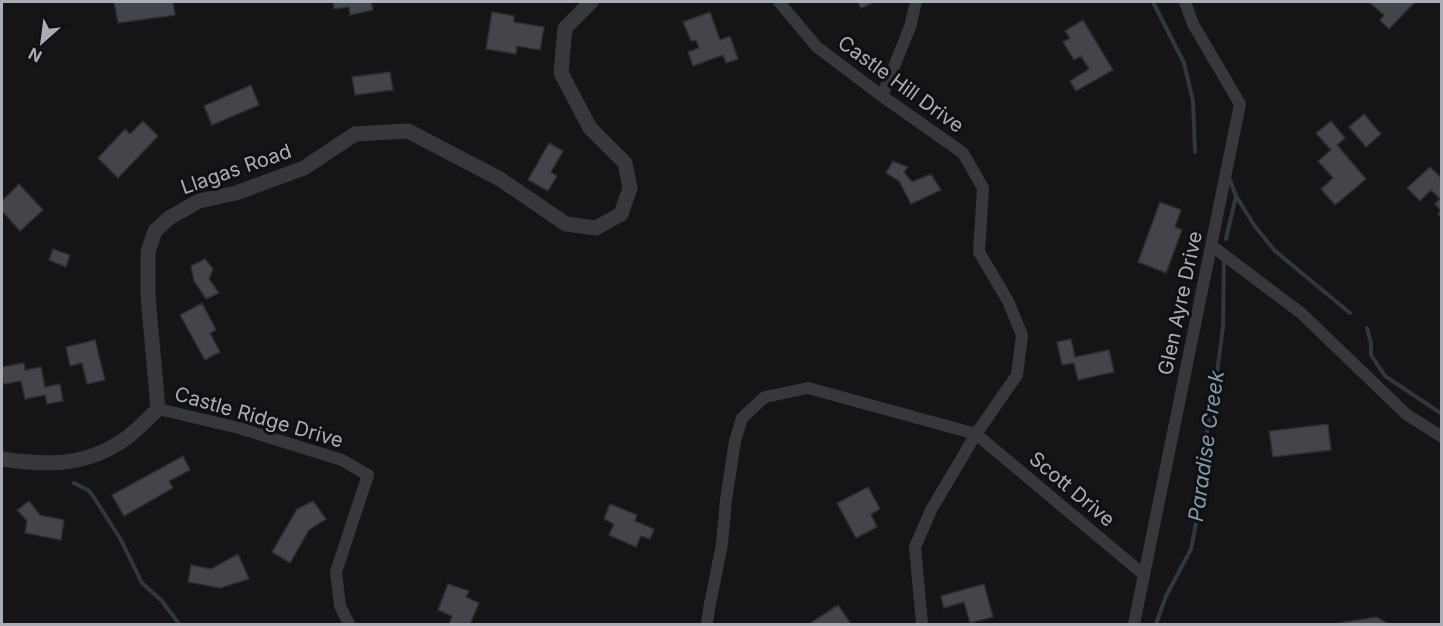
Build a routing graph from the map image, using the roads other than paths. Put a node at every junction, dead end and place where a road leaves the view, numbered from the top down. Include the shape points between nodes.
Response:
1 (591, 2) edge
2 (779, 2) edge
3 (916, 2) edge
4 (1185, 2) edge
5 (882, 96) junction
6 (1212, 246) junction
7 (158, 409) junction
8 (976, 434) junction
9 (1442, 437) edge
10 (2, 459) edge
11 (1143, 574) junction
12 (349, 624) edge
13 (707, 624) edge
14 (922, 624) edge
15 (1134, 624) edge

1 - 7 street, Llagas Road via 565,28 561,74 590,128 625,163 630,188 621,214 596,228 566,224 500,179 408,131 355,134 304,168 236,193 199,201 155,231 148,252 148,296
2 - 5 street, Castle Hill Drive via 817,47
3 - 5 street
4 - 6 street, Glen Ayre Drive via 1193,24 1240,104
5 - 8 street, Castle Hill Drive via 963,153 983,188 979,252 1008,301 1022,335 1017,375
6 - 9 street via 1301,313 1406,414
6 - 11 street, Glen Ayre Drive
7 - 10 street via 120,443 91,456 62,464
7 - 12 street, Castle Ridge Drive via 238,428 342,460 368,475 336,572 340,606
8 - 11 street, Scott Drive
8 - 13 street via 808,388 765,397 742,418 735,441
8 - 14 street, Castle Hill Drive via 931,510 915,547
11 - 15 street, Glen Ayre Drive

